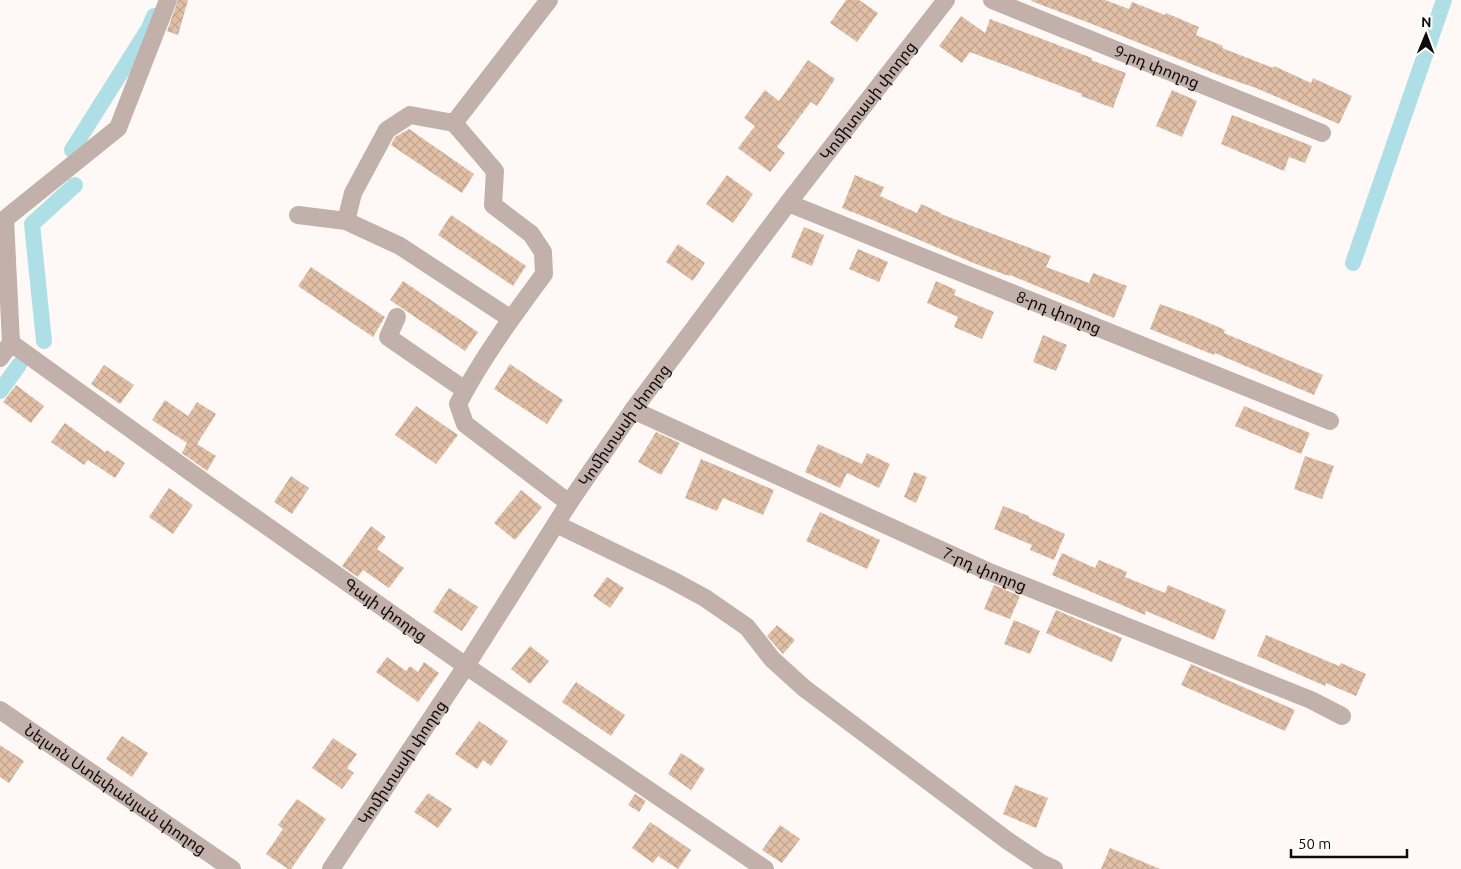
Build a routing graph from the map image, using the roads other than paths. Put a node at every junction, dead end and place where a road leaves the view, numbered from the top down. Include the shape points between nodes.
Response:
1 (168, 0) edge
2 (549, 0) edge
3 (946, 0) edge
4 (992, 0) edge
5 (454, 123) junction
6 (1322, 133) dead end
7 (788, 204) junction
8 (298, 215) dead end
9 (346, 221) junction
10 (397, 317) dead end
11 (511, 319) junction
12 (11, 343) junction
13 (0, 358) edge
14 (465, 390) junction
15 (633, 410) junction
16 (1330, 421) dead end
17 (569, 503) junction
18 (556, 524) junction
19 (466, 666) junction
20 (0, 710) edge
21 (1342, 716) dead end
22 (1043, 867) edge
23 (232, 869) edge
24 (331, 869) edge
25 (765, 869) edge

1 - 12 street via 118,128 5,219
2 - 5 street
3 - 7 street, Կոմիտասի փողոց
4 - 6 street, 9-րդ փողոց
5 - 9 street via 410,115 387,130 353,193
5 - 11 street via 495,171 493,205 531,234 543,252 544,274
7 - 15 street, Կոմիտասի փողոց
7 - 16 street, 8-րդ փողոց
8 - 9 street
9 - 11 street via 400,246
10 - 14 street via 388,337
11 - 14 street
12 - 13 street
12 - 19 street, Գայի փողոց
14 - 17 street via 458,404 465,424
15 - 17 street, Կոմիտասի փողոց
15 - 21 street, 7-րդ փողոց via 987,571 1311,700
17 - 18 street, Կոմիտասի փողոց
18 - 19 street, Կոմիտասի փողոց
18 - 22 street via 670,578 747,627 772,659 804,688
19 - 24 street, Կոմիտասի փողոց
19 - 25 street, Գայի փողոց
20 - 23 street, Նելսոն Ստեփանյան փողոց

